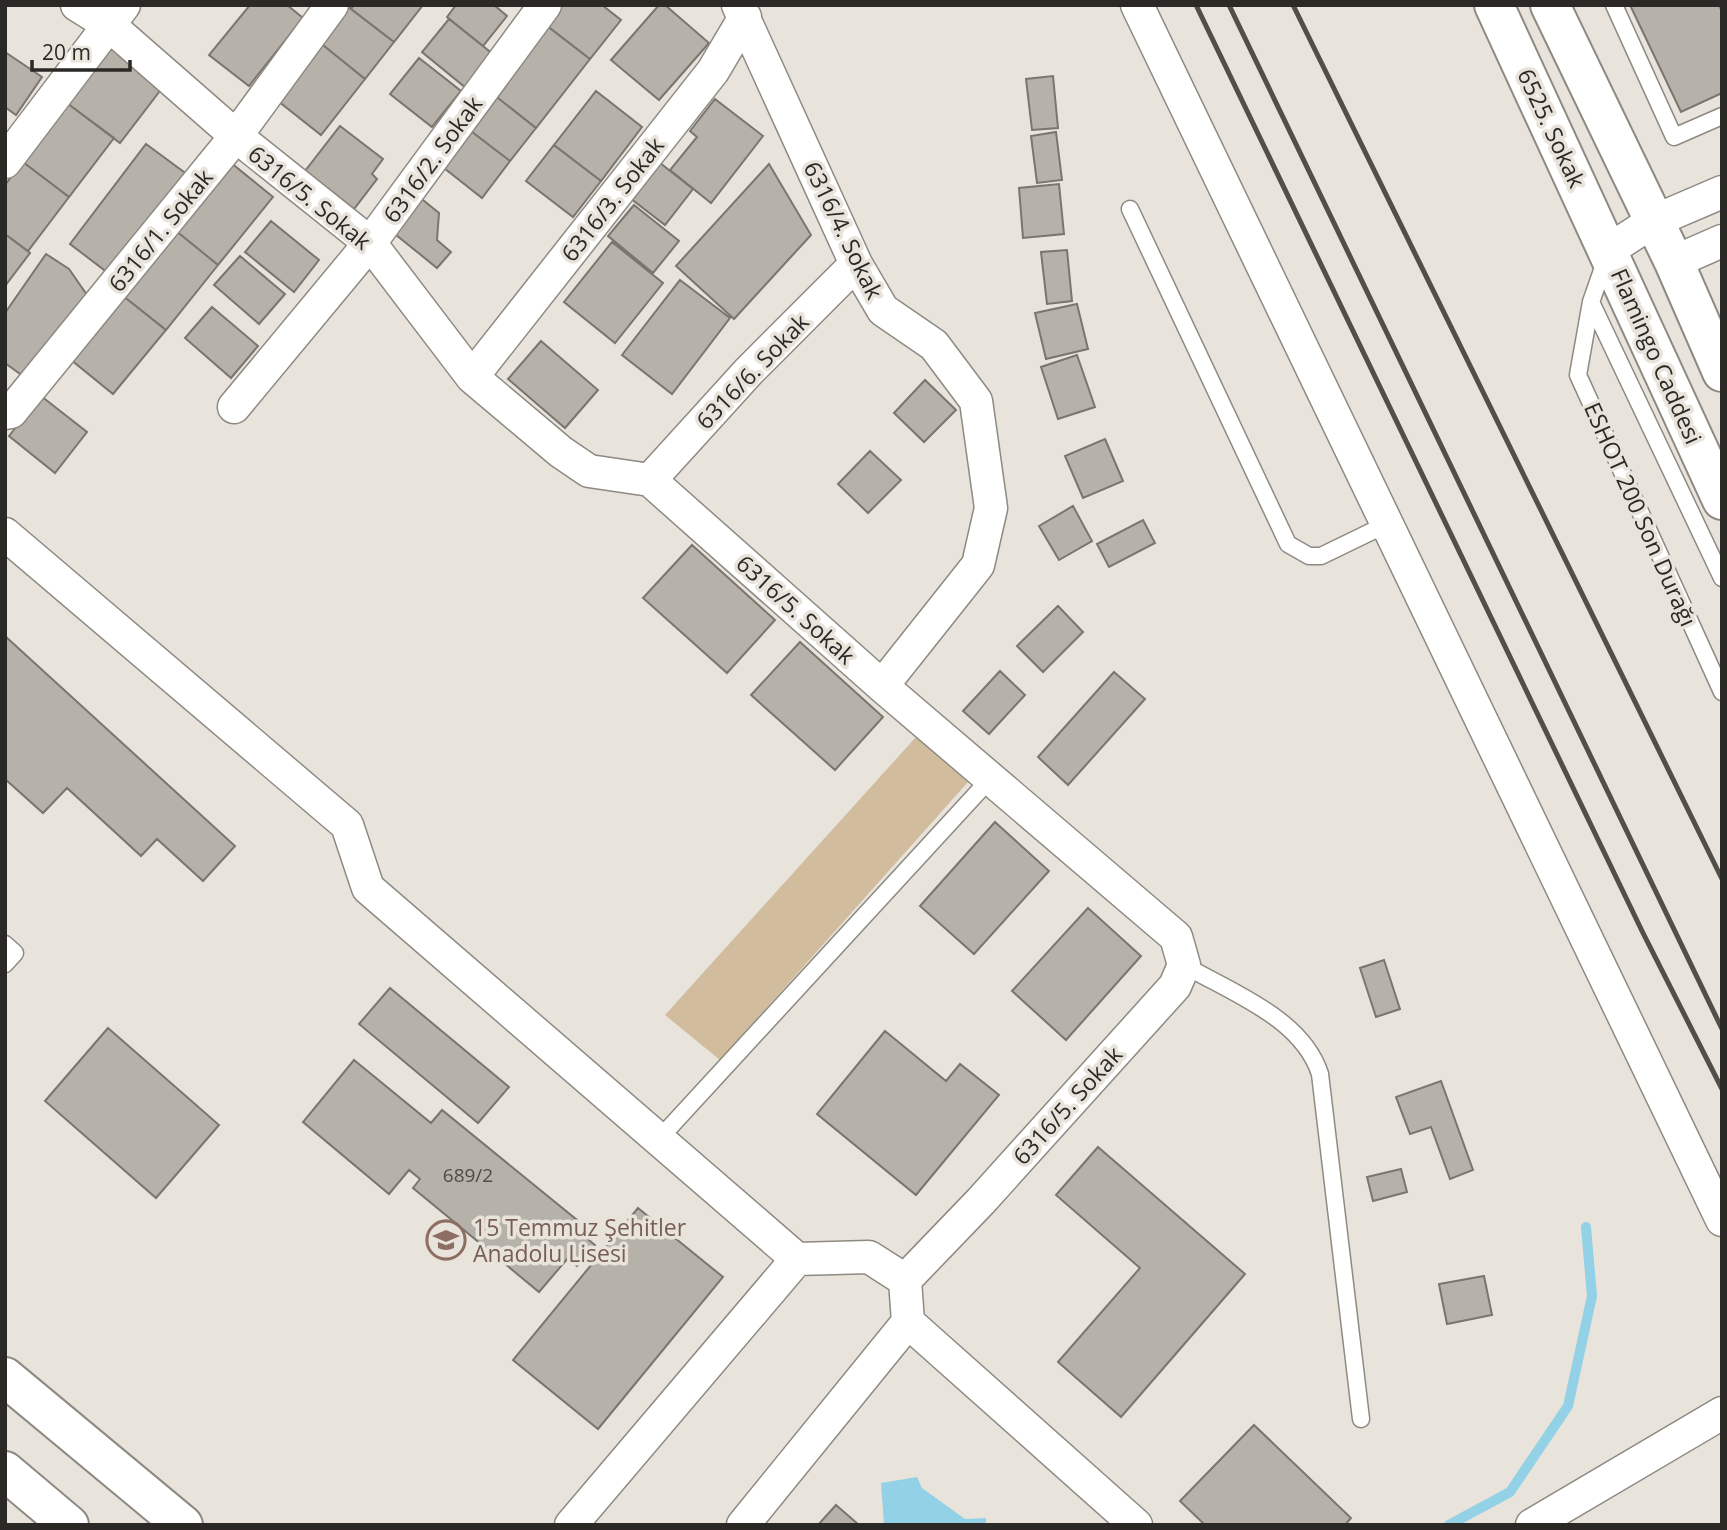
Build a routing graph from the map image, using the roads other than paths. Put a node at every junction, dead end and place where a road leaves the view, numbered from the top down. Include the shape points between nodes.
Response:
1 (78, 5) edge
2 (332, 5) edge
3 (545, 5) edge
4 (1138, 5) edge
5 (1494, 5) edge
6 (1550, 5) edge
7 (1614, 5) edge
8 (741, 11) edge
9 (116, 15) edge
10 (1722, 116) edge
11 (236, 136) junction
12 (5, 162) edge
13 (1722, 192) edge
14 (1130, 209) dead end
15 (1652, 222) junction
16 (1722, 241) edge
17 (370, 243) junction
18 (1609, 250) junction
19 (1674, 262) junction
20 (856, 264) junction
21 (1591, 302) junction
22 (1722, 372) edge
23 (472, 377) junction
24 (234, 407) dead end
25 (5, 413) edge
26 (650, 480) junction
27 (1722, 500) edge
28 (1387, 524) junction
29 (5, 534) edge
30 (1722, 578) edge
31 (883, 686) junction
32 (1722, 692) edge
33 (990, 779) junction
34 (5, 944) edge
35 (5, 964) edge
36 (1184, 965) junction
37 (659, 1139) junction
38 (1722, 1220) edge
39 (797, 1259) junction
40 (905, 1280) junction
41 (908, 1322) junction
42 (5, 1377) edge
43 (1722, 1413) edge
44 (1361, 1419) dead end
45 (8, 1480) edge
46 (1128, 1522) edge
47 (69, 1525) edge
48 (183, 1525) edge
49 (572, 1525) edge
50 (743, 1525) edge
51 (1532, 1525) edge

1 - 9 street, 6316/5. Sokak
2 - 11 street, 6316/1. Sokak
3 - 17 street, 6316/2. Sokak
4 - 28 street
5 - 18 main road, 6525. Sokak
6 - 15 main road
7 - 10 lane via 1674,137
8 - 20 street, 6316/4. Sokak
8 - 23 street, 6316/3. Sokak via 713,71
9 - 11 street, 6316/5. Sokak
9 - 12 street
11 - 17 street, 6316/5. Sokak
11 - 25 street, 6316/1. Sokak via 11,412
13 - 15 street
14 - 28 lane via 1288,544 1309,556 1321,556
15 - 18 street
15 - 19 main road
16 - 19 street
17 - 23 street, 6316/5. Sokak
17 - 24 street, 6316/2. Sokak
18 - 21 lane
18 - 27 main road, Flamingo Caddesi
19 - 22 main road
20 - 26 street, 6316/6. Sokak
20 - 31 street, 6316/4. Sokak via 883,310 934,345 976,401 990,508 978,565
21 - 30 lane
21 - 32 lane, ESHOT 200 Son Durağı via 1578,375
23 - 26 street, 6316/5. Sokak via 589,471
26 - 31 street, 6316/5. Sokak
28 - 38 street
29 - 37 street via 347,825 369,888
31 - 33 street, 6316/5. Sokak
33 - 36 street, 6316/5. Sokak via 1176,937
33 - 37 lane
34 - 35 lane via 15,953
36 - 40 street, 6316/5. Sokak via 1175,986
36 - 44 lane via 1282,1022 1315,1057
37 - 39 street
39 - 40 street via 869,1257
39 - 49 street
40 - 41 street
41 - 46 street
41 - 50 street
42 - 48 main road
43 - 51 street
45 - 47 main road

